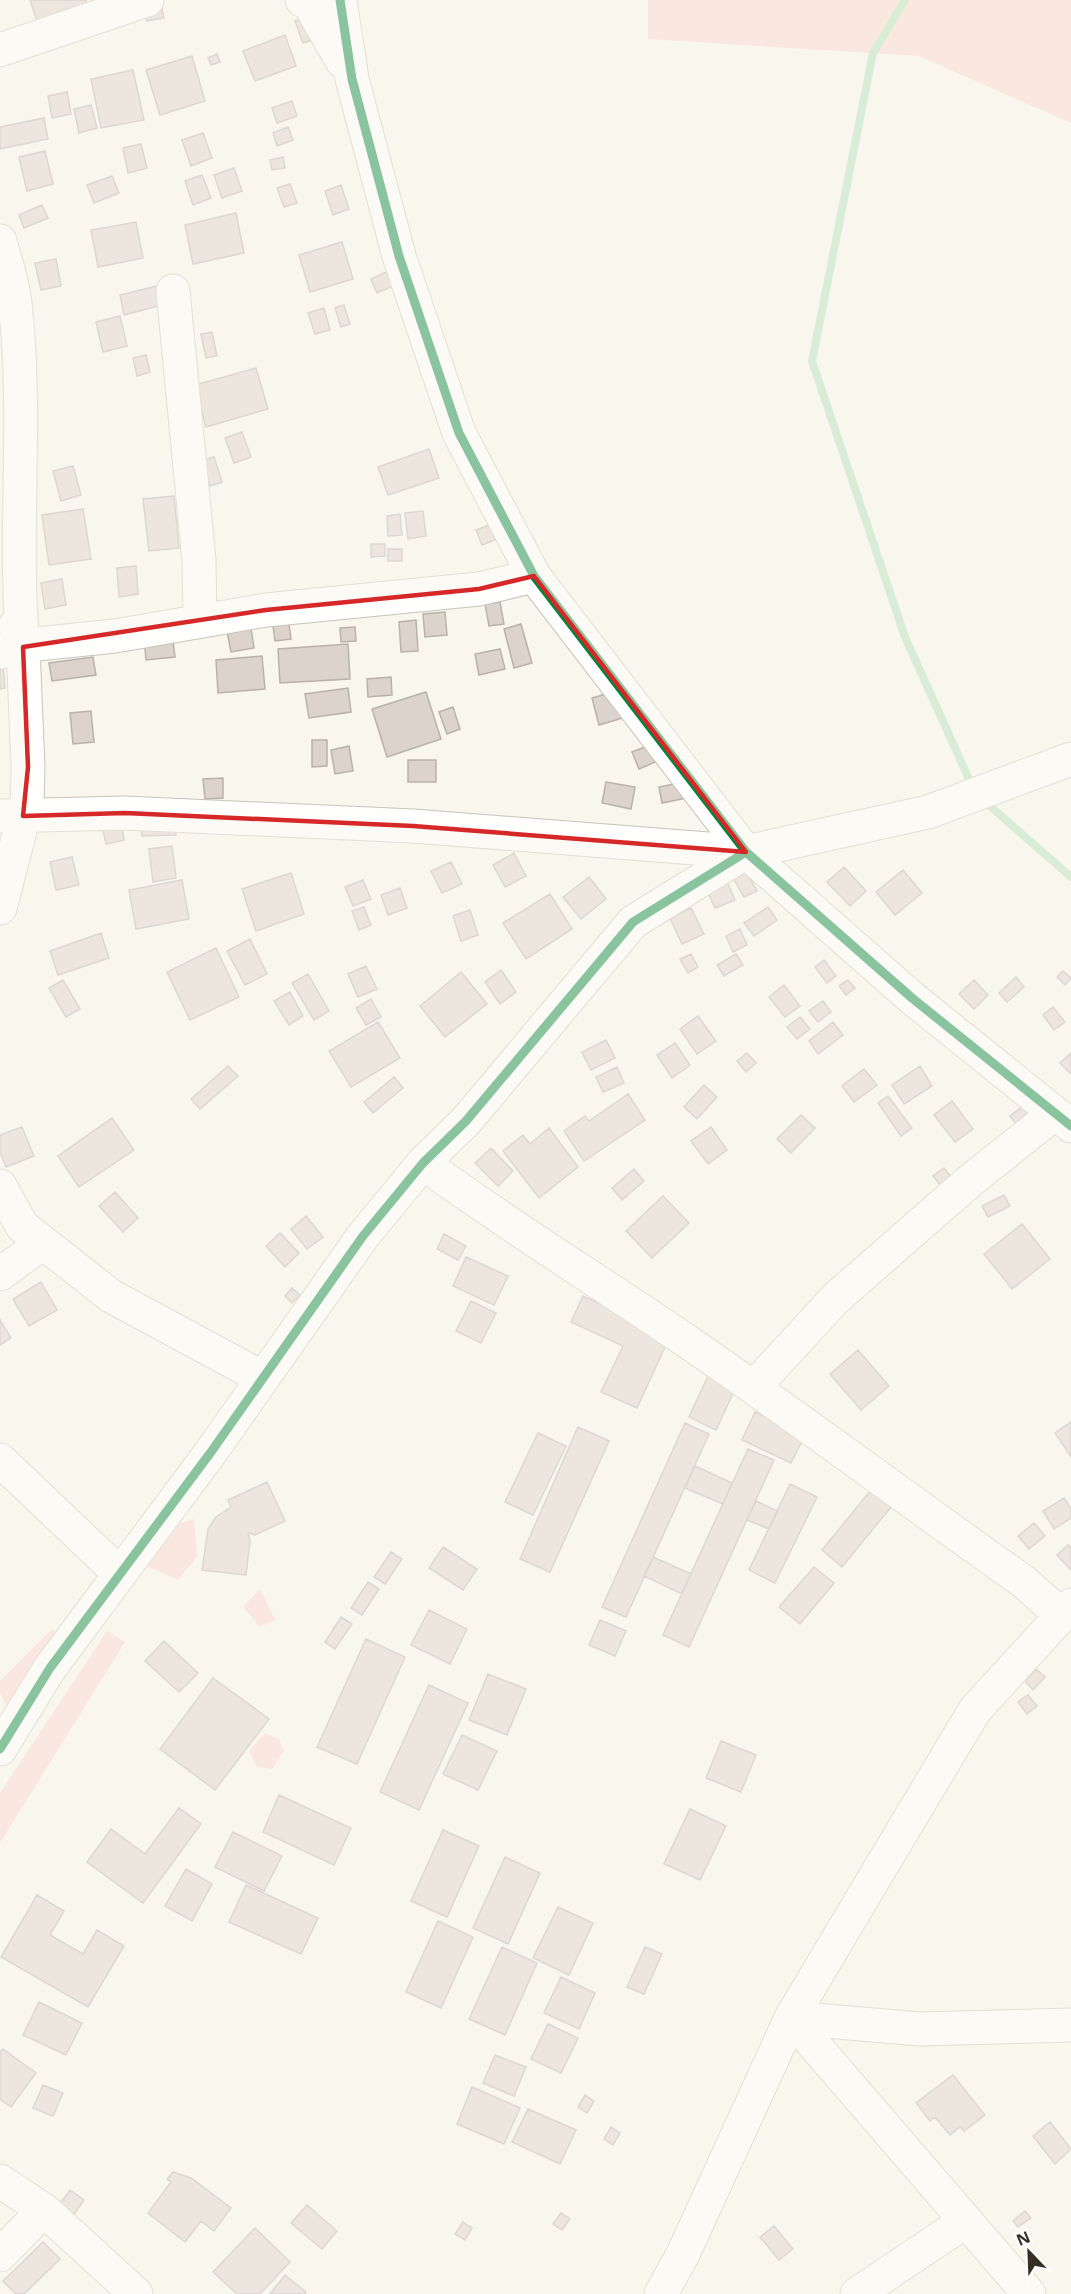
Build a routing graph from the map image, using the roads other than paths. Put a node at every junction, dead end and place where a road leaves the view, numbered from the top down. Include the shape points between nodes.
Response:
1 (147, 0) edge
2 (302, 0) edge
3 (340, 0) edge
4 (0, 50) edge
5 (352, 79) junction
6 (0, 241) edge
7 (173, 291) dead end
8 (534, 576) junction
9 (0, 592) edge
10 (200, 621) junction
11 (11, 650) edge
12 (1071, 759) edge
13 (11, 816) edge
14 (746, 852) junction
15 (0, 908) edge
16 (1063, 1120) edge
17 (423, 1163) junction
18 (0, 1186) edge
19 (43, 1242) junction
20 (0, 1274) edge
21 (263, 1378) junction
22 (754, 1387) junction
23 (0, 1460) edge
24 (120, 1574) junction
25 (1066, 1609) edge
26 (0, 1749) edge
27 (791, 2018) junction
28 (1071, 2025) edge
29 (0, 2181) edge
30 (44, 2210) junction
31 (966, 2221) junction
32 (0, 2255) edge
33 (136, 2294) edge
34 (661, 2294) edge
35 (857, 2294) edge
36 (1029, 2294) edge

1 - 4 street
2 - 5 street via 309,3
3 - 5 street
5 - 8 street via 399,256 459,433
6 - 11 street via 15,301 20,402 18,595
7 - 10 street via 199,560
8 - 10 street via 479,589 266,610
8 - 14 street
9 - 11 street
10 - 11 street
11 - 13 street via 28,767 27,804
12 - 14 street via 928,812
13 - 14 street via 125,813 413,826
13 - 15 street
14 - 16 street via 912,999
14 - 17 street via 633,922 466,1121
16 - 22 street via 971,1180 836,1298
17 - 21 street via 363,1236
17 - 22 street
18 - 19 street via 22,1226
19 - 20 street
19 - 21 street via 111,1296
21 - 24 street
22 - 25 street
23 - 24 street
24 - 26 street via 50,1668
25 - 27 street via 975,1710
27 - 28 street via 920,2029
27 - 31 street
27 - 34 street
29 - 30 street
30 - 32 street
30 - 33 street
31 - 35 street
31 - 36 street

